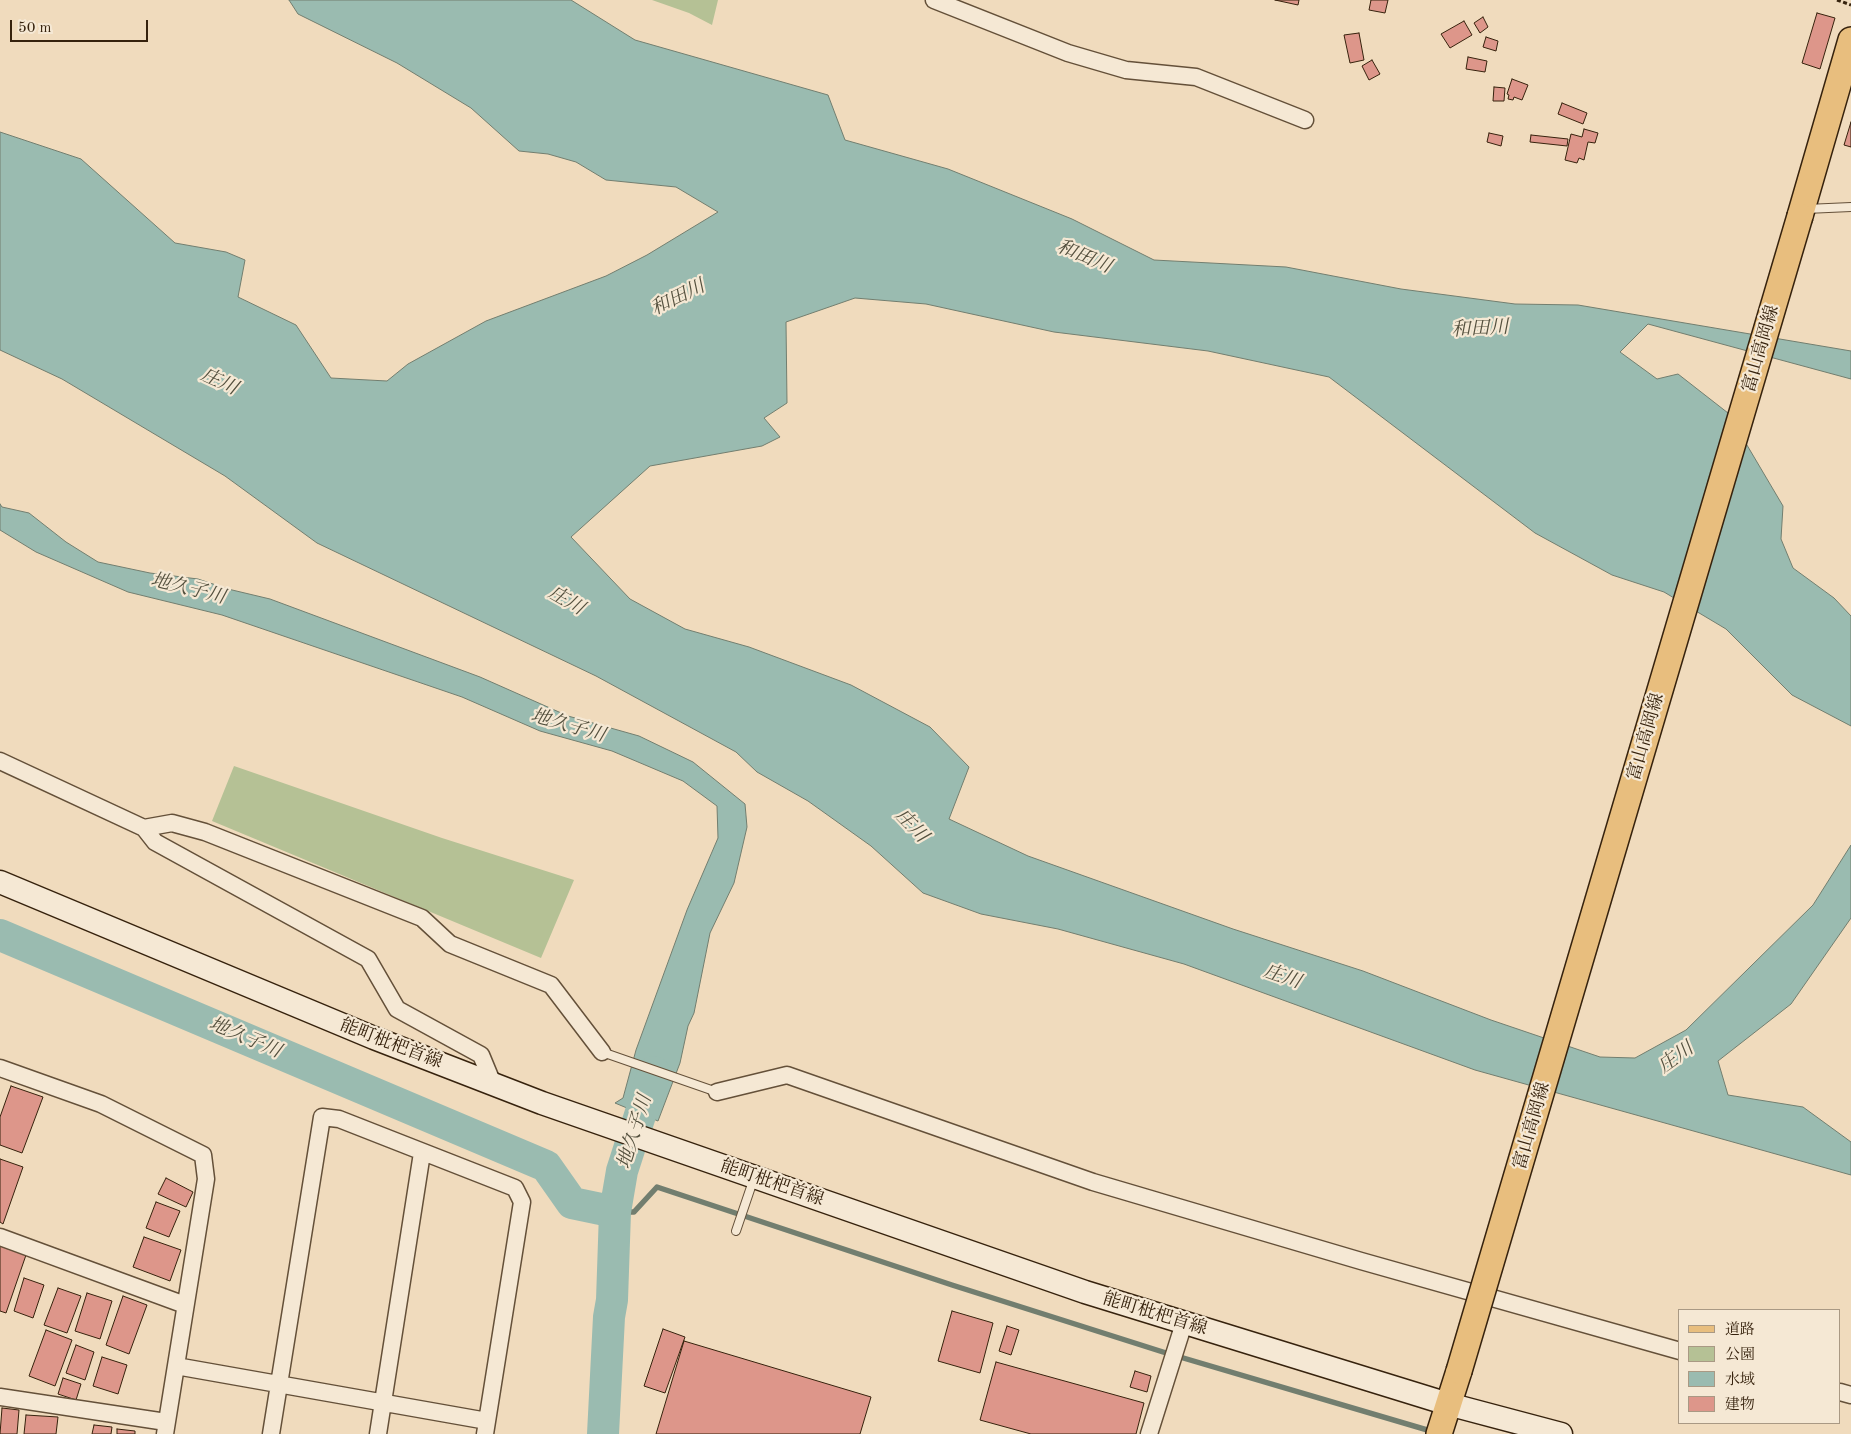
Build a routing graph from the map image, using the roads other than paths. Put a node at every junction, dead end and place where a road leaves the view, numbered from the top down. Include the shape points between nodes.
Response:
1 (934, 0) edge
2 (1851, 40) edge
3 (1304, 120) dead end
4 (1851, 207) edge
5 (1802, 212) junction
6 (0, 761) edge
7 (144, 828) junction
8 (0, 882) edge
9 (602, 1052) joint
10 (0, 1068) edge
11 (493, 1084) junction
12 (717, 1092) joint
13 (422, 1153) junction
14 (752, 1185) junction
15 (736, 1231) dead end
16 (0, 1237) edge
17 (185, 1305) junction
18 (1184, 1323) junction
19 (1678, 1350) edge
20 (176, 1366) junction
21 (280, 1384) junction
22 (0, 1397) edge
23 (382, 1403) junction
24 (1444, 1419) edge
25 (486, 1427) edge
26 (165, 1428) edge
27 (271, 1434) edge
28 (378, 1434) edge
29 (1149, 1434) edge
30 (1561, 1434) edge

1 - 3 street via 1068,53 1126,70 1196,77
2 - 5 main road, 富山高岡線
4 - 5 lane
5 - 24 main road, 富山高岡線, bridge
6 - 7 street
7 - 9 street via 172,823 205,832 422,918 450,944 552,985
7 - 11 street via 155,842 368,959 397,1009 481,1055
8 - 11 main road, 能町枇杷首線 via 250,988
9 - 12 lane
10 - 17 street via 102,1104 203,1154 206,1179
11 - 14 main road, 能町枇杷首線 via 698,1157
12 - 19 street via 787,1075 1093,1182
13 - 21 street via 339,1119 322,1116
13 - 23 street
13 - 25 street via 515,1188 522,1202
14 - 15 lane
14 - 18 main road, 能町枇杷首線
16 - 17 street
17 - 20 street
18 - 24 main road, 能町枇杷首線
18 - 29 street
20 - 21 street
20 - 26 street
21 - 23 street
21 - 27 street
22 - 26 street
23 - 25 street
23 - 28 street
24 - 30 main road, 能町枇杷首線

